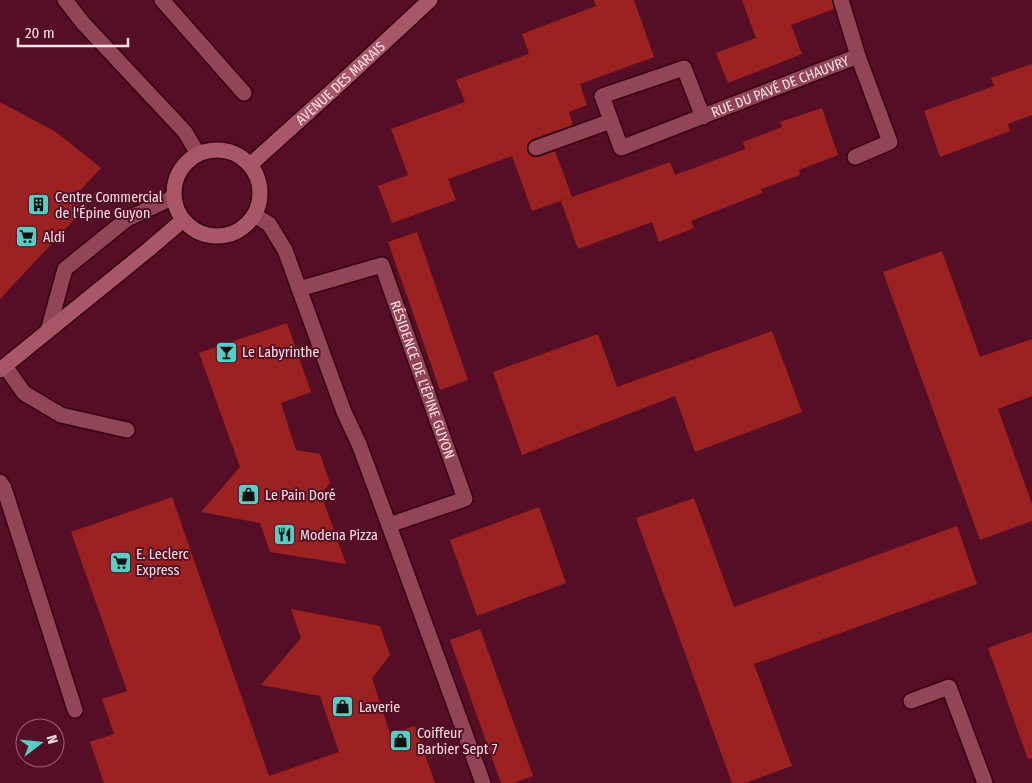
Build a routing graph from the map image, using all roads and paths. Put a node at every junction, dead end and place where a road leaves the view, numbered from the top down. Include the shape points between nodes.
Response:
1 (65, 0) edge
2 (162, 0) edge
3 (430, 0) edge
4 (841, 0) edge
5 (858, 56) junction
6 (244, 92) dead end
7 (703, 117) junction
8 (611, 121) junction
9 (536, 148) dead end
10 (198, 154) junction
11 (855, 157) dead end
12 (250, 165) junction
13 (174, 198) junction
14 (254, 215) junction
15 (183, 220) junction
16 (299, 289) junction
17 (48, 331) junction
18 (2, 368) edge
19 (126, 430) dead end
20 (0, 482) edge
21 (389, 524) junction
22 (911, 701) dead end
23 (75, 710) dead end
24 (483, 783) edge
25 (985, 783) edge

1 - 10 street via 186,132
2 - 6 street
3 - 12 street, AVENUE DES MARAIS
4 - 5 street, RUE DU PAVÉ DE CHAUVRY
5 - 7 street, RUE DU PAVÉ DE CHAUVRY
5 - 11 street, RUE DU PAVÉ DE CHAUVRY via 890,142
7 - 8 street, RUE DU PAVÉ DE CHAUVRY via 621,148
7 - 8 street, RUE DU PAVÉ DE CHAUVRY via 684,68 602,96
8 - 9 street
10 - 12 street via 220,150 232,152
10 - 13 street via 179,172
12 - 14 street via 260,190
13 - 15 street
13 - 17 street via 127,219 65,269
14 - 15 street via 234,233 220,236 206,235
14 - 16 street via 269,224 285,250
15 - 17 street
16 - 21 street
16 - 21 street, RÉSIDENCE DE L'ÉPINE GUYON via 382,265 465,499
17 - 18 street
18 - 19 street via 24,393 61,415
20 - 23 street
21 - 24 street
22 - 25 street via 949,687

